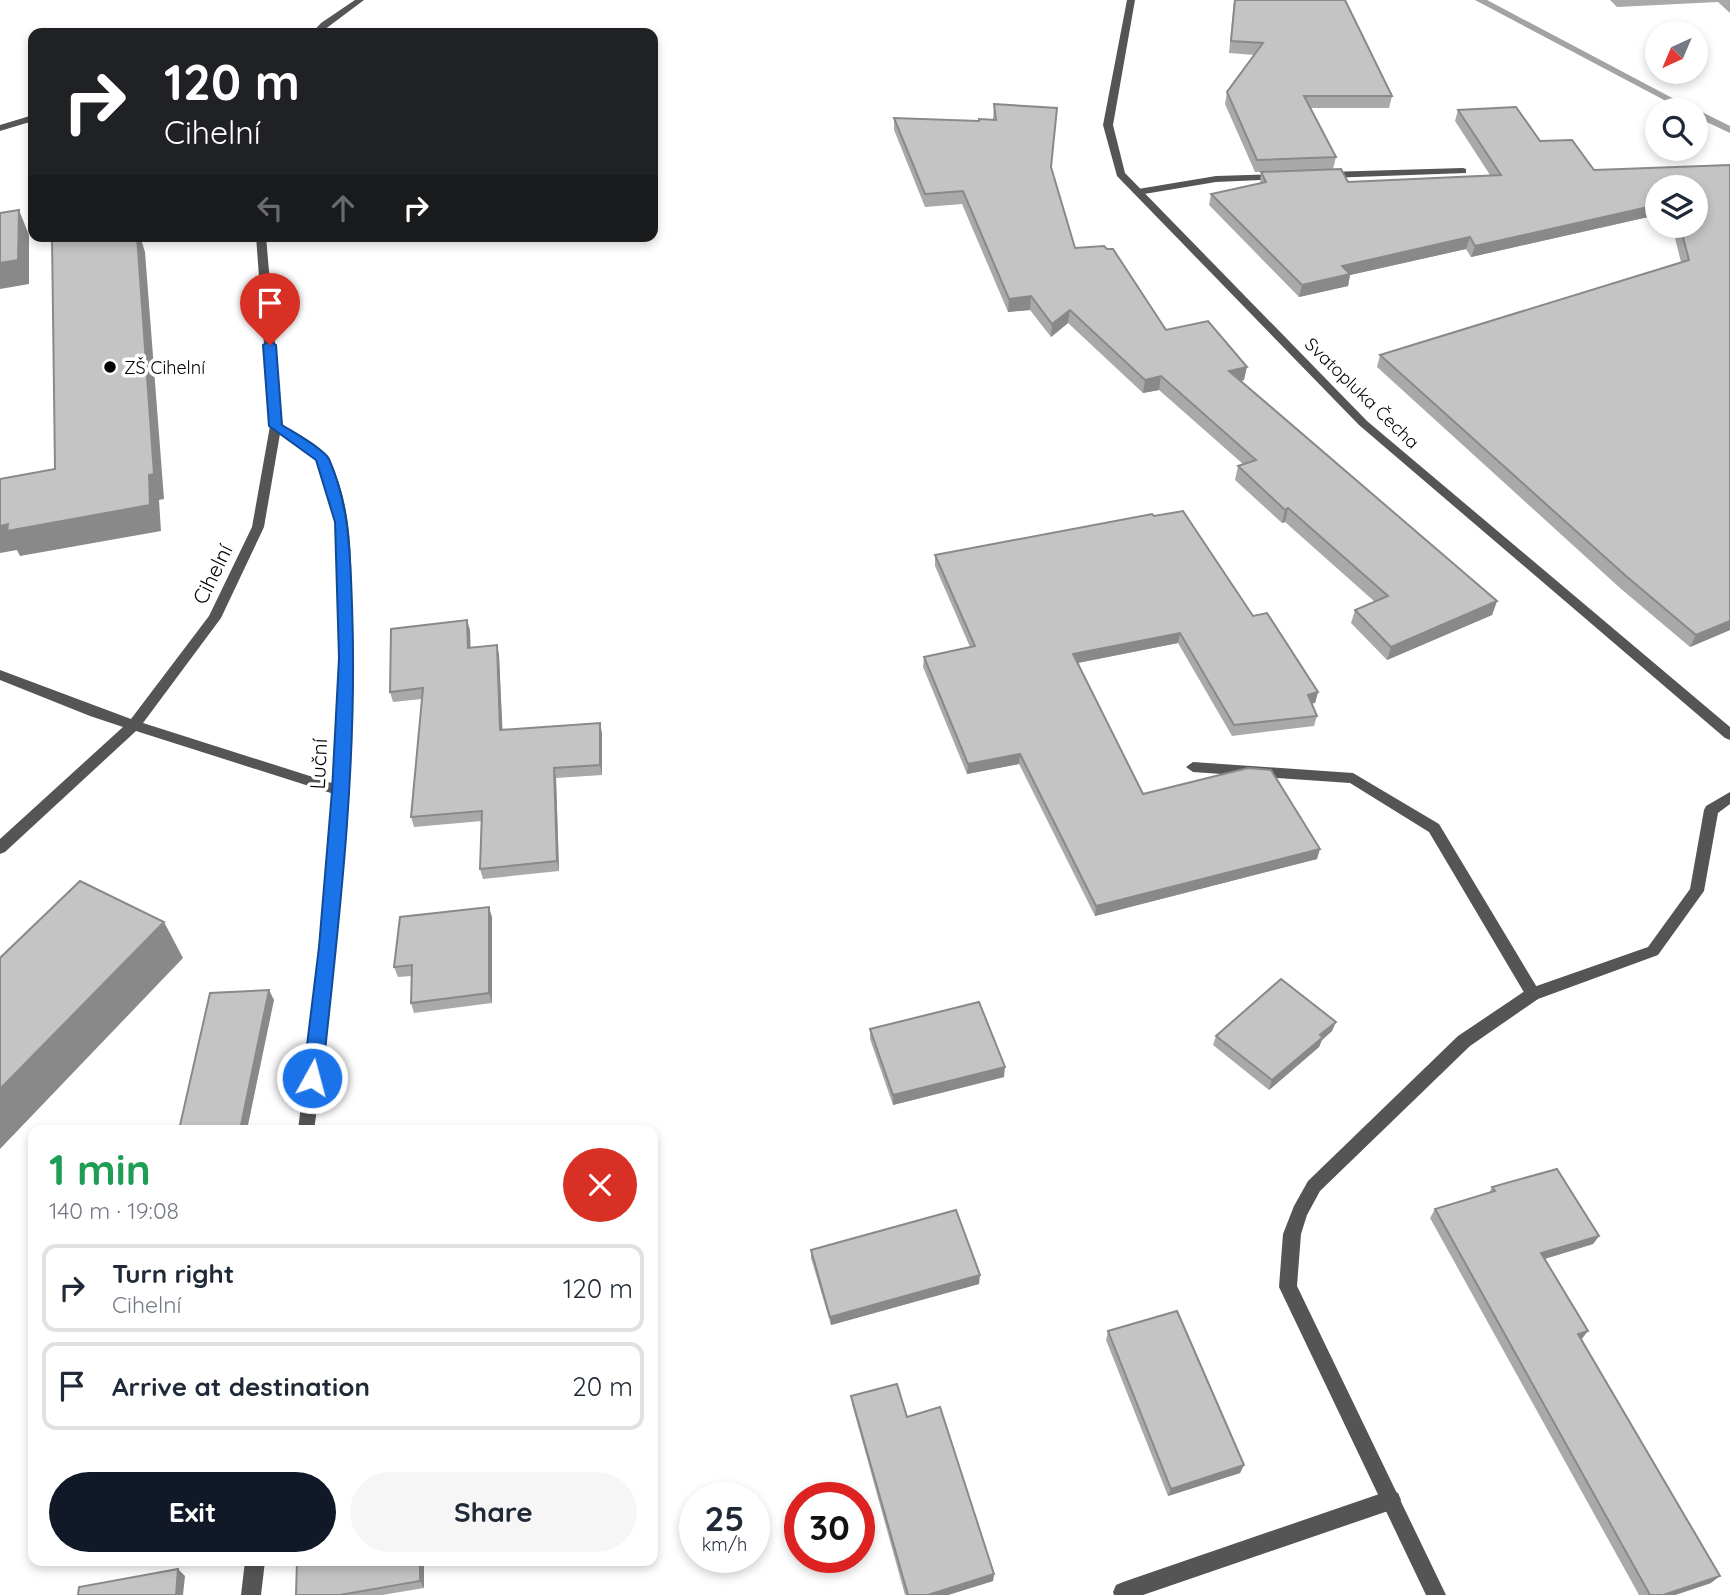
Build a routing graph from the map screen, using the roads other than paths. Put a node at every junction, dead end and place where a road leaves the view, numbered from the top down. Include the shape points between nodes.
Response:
1 (360, 0) edge
2 (1131, 0) edge
3 (321, 28) edge
4 (28, 120) edge
5 (0, 128) edge
6 (1463, 171) dead end
7 (1312, 176) edge
8 (1284, 177) edge
9 (1138, 192) junction
10 (261, 242) edge
11 (276, 426) junction
12 (0, 675) edge
13 (134, 725) junction
14 (1730, 735) edge
15 (1193, 767) dead end
16 (340, 791) junction
17 (1730, 797) edge
18 (0, 848) edge
19 (1534, 993) junction
20 (307, 1125) edge
21 (1391, 1500) junction
22 (255, 1566) edge
23 (1123, 1592) dead end
24 (251, 1595) edge
25 (1436, 1595) edge

1 - 3 street
2 - 9 street, Svatopluka Čecha via 1108,125 1120,174
4 - 5 street
6 - 7 street
8 - 9 street via 1216,179
9 - 14 street, Svatopluka Čecha via 1363,423
10 - 11 street, Cihelní
11 - 13 street, Cihelní via 258,527 215,618
11 - 16 street, Luční via 322,458 342,522 346,658
12 - 13 street
13 - 16 street
13 - 18 street, Cihelní
15 - 19 street via 1353,778 1434,828
16 - 20 street, Luční via 328,947
17 - 19 street via 1711,810 1697,891 1653,951
19 - 21 street via 1464,1041 1314,1186 1296,1216 1288,1252 1288,1287
21 - 23 street
21 - 25 street
22 - 24 street

